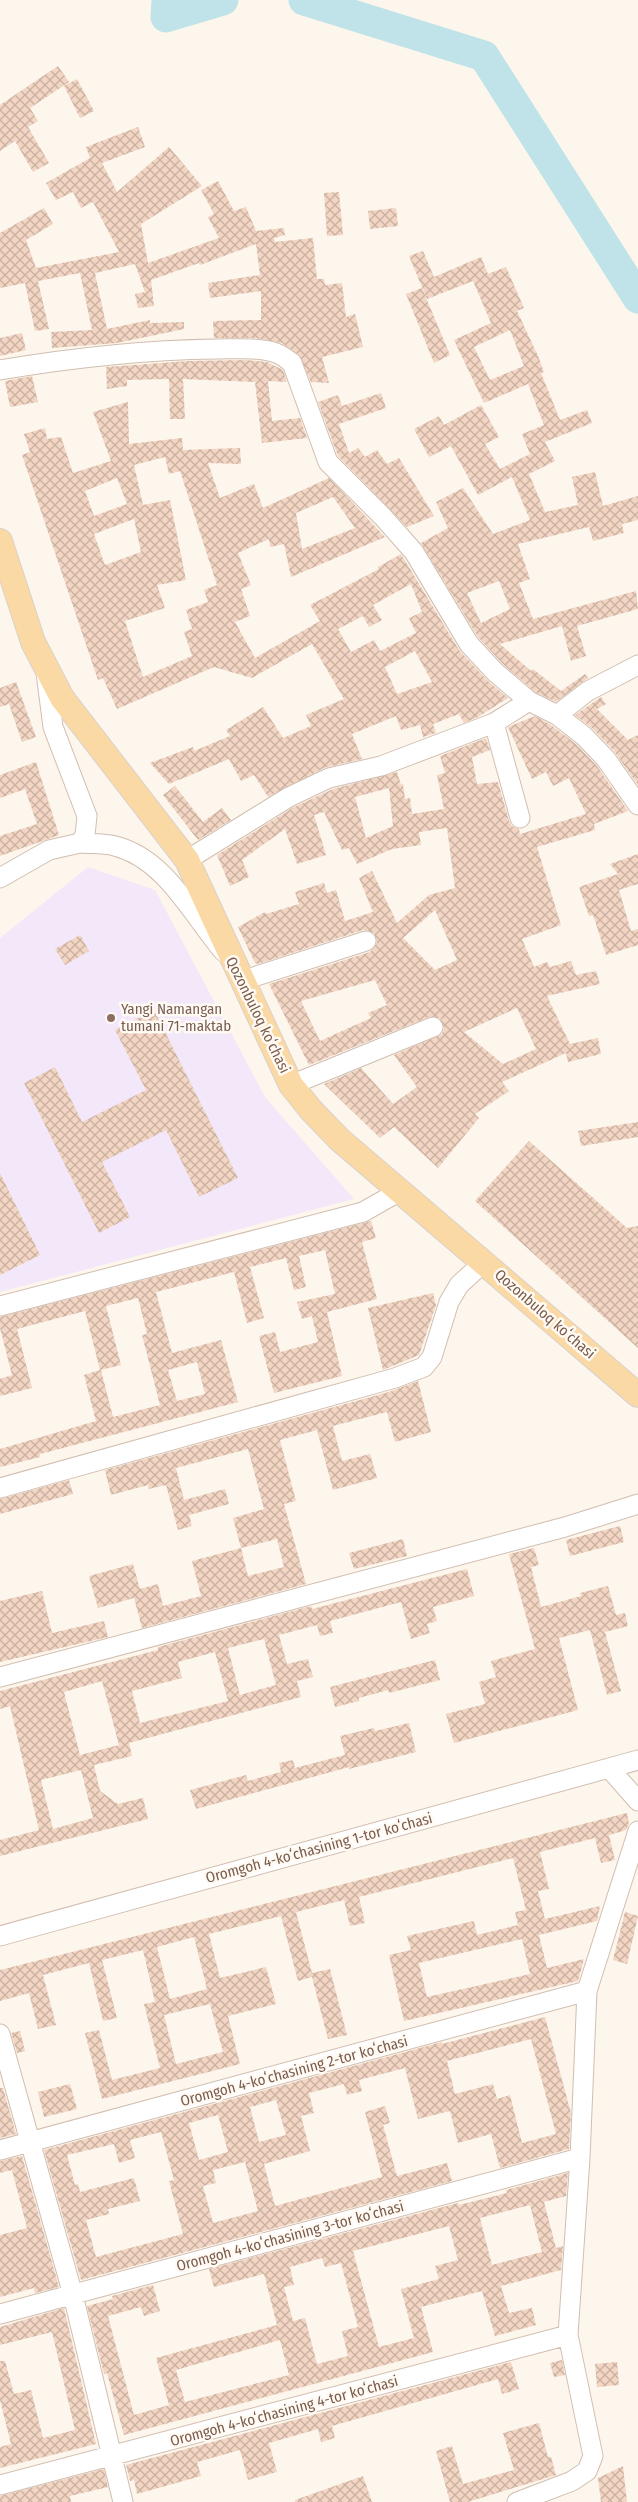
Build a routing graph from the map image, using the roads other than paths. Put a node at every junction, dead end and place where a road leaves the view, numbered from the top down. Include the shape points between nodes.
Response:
1 (0, 370) edge
2 (0, 541) edge
3 (638, 666) edge
4 (46, 668) junction
5 (529, 701) junction
6 (557, 715) junction
7 (494, 723) junction
8 (638, 805) edge
9 (520, 818) dead end
10 (80, 843) junction
11 (187, 860) junction
12 (0, 878) edge
13 (366, 941) dead end
14 (237, 971) junction
15 (433, 1027) dead end
16 (291, 1084) junction
17 (400, 1191) junction
18 (485, 1261) junction
19 (0, 1306) edge
20 (638, 1395) edge
21 (0, 1488) edge
22 (638, 1504) edge
23 (0, 1677) edge
24 (638, 1760) edge
25 (609, 1768) junction
26 (638, 1801) edge
27 (638, 1831) edge
28 (0, 1936) edge
29 (587, 1991) junction
30 (0, 2034) edge
31 (30, 2142) junction
32 (0, 2150) edge
33 (580, 2158) junction
34 (72, 2295) junction
35 (0, 2314) edge
36 (568, 2335) junction
37 (111, 2458) junction
38 (0, 2485) edge
39 (122, 2502) edge
40 (517, 2502) edge

1 - 5 street via 164,350 250,349 286,358 292,363 328,462 414,552 469,644
2 - 4 main road, Qozonbuloq koʻchasi via 33,642
3 - 6 street via 588,691
4 - 10 street via 53,727 87,816 85,835
4 - 11 main road, Qozonbuloq koʻchasi via 62,698
5 - 6 street
5 - 7 street
6 - 8 street via 606,759
7 - 9 street
7 - 11 street via 381,766 329,778 289,797
10 - 12 street via 49,850
10 - 14 street via 114,846 153,864
11 - 14 main road, Qozonbuloq koʻchasi
13 - 14 street
14 - 16 main road, Qozonbuloq koʻchasi
15 - 16 street
16 - 17 main road, Qozonbuloq koʻchasi via 339,1139
17 - 18 main road, Qozonbuloq koʻchasi
17 - 19 street via 363,1212
18 - 20 main road, Qozonbuloq koʻchasi
18 - 21 street via 459,1285 449,1302 432,1357 424,1367 395,1378
22 - 23 street via 565,1527
24 - 25 street, Oromgoh 4-koʻchasining 1-tor koʻchasi
25 - 26 street
25 - 28 street, Oromgoh 4-koʻchasining 1-tor koʻchasi
27 - 29 street
29 - 31 street, Oromgoh 4-koʻchasining 2-tor koʻchasi
29 - 33 street
30 - 31 street
31 - 32 street, Oromgoh 4-koʻchasining 2-tor koʻchasi
31 - 34 street
33 - 34 street, Oromgoh 4-koʻchasining 3-tor koʻchasi
33 - 36 street
34 - 35 street, Oromgoh 4-koʻchasining 3-tor koʻchasi
34 - 37 street
36 - 37 street, Oromgoh 4-koʻchasining 4-tor koʻchasi
36 - 40 street via 593,2456 587,2471
37 - 38 street, Oromgoh 4-koʻchasining 4-tor koʻchasi
37 - 39 street

